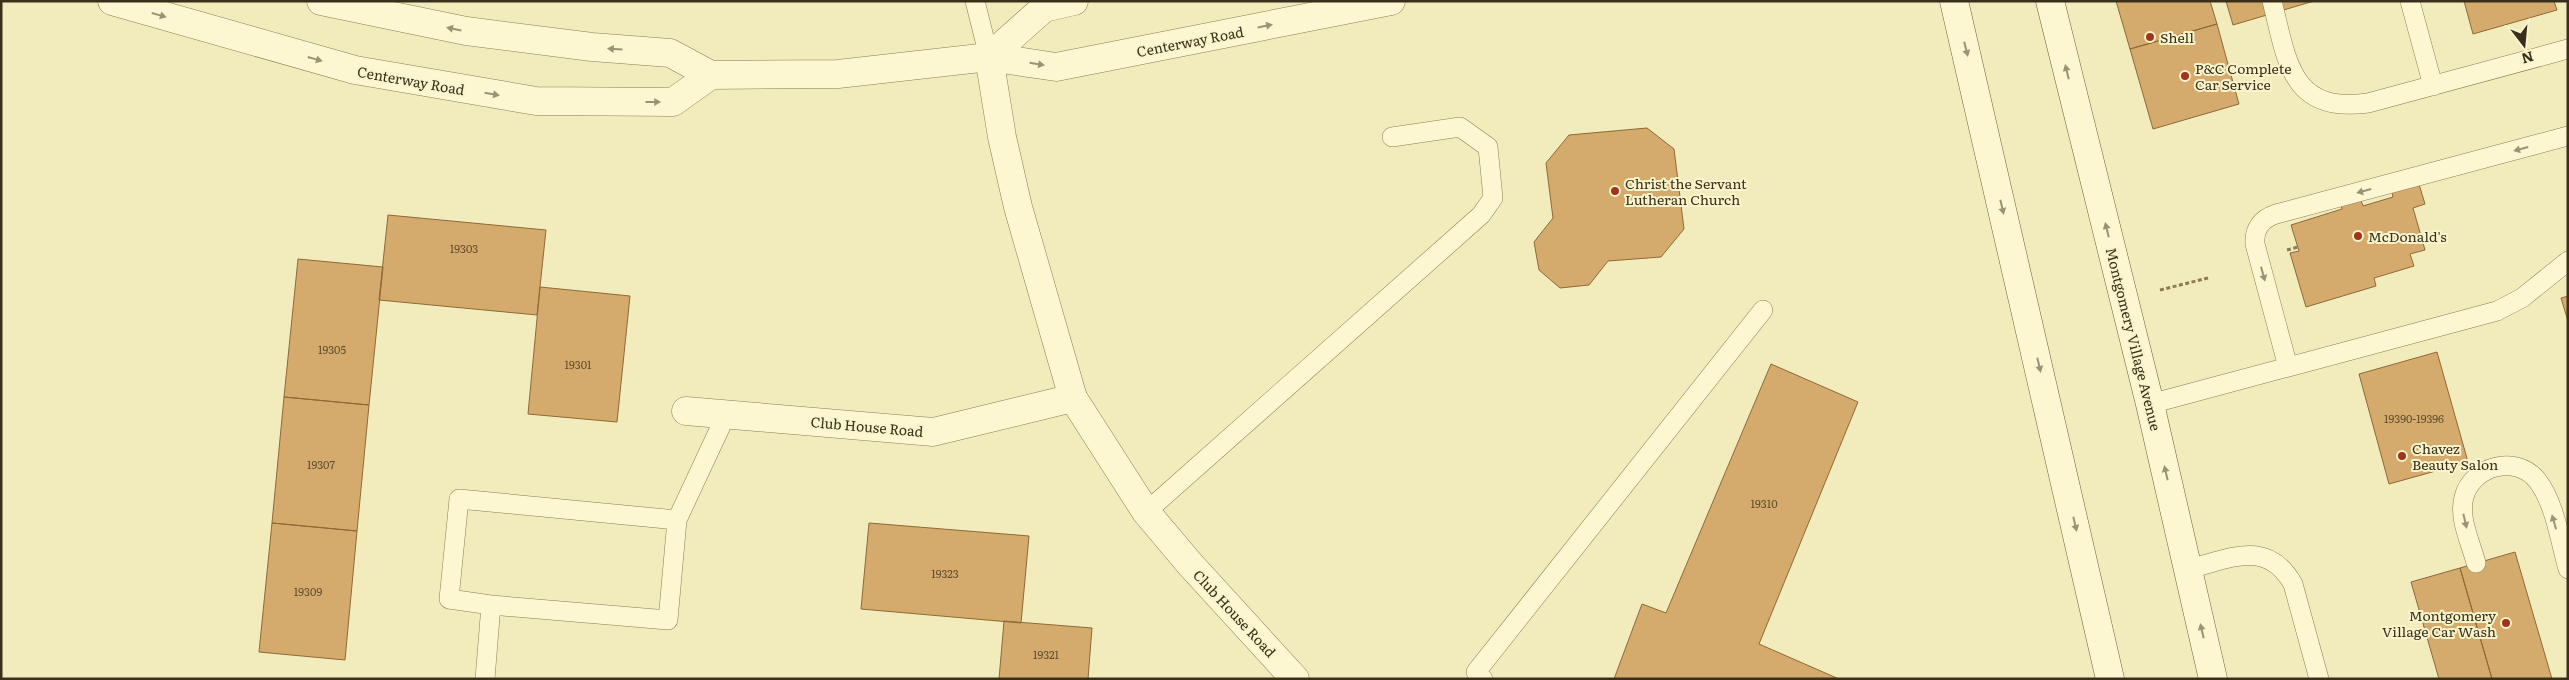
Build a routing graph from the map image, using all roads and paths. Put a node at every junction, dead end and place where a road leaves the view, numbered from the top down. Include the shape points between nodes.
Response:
1 (322, 1) edge
2 (975, 1) edge
3 (1074, 1) edge
4 (1391, 1) edge
5 (1954, 1) edge
6 (2050, 1) edge
7 (2272, 1) edge
8 (2410, 1) edge
9 (117, 2) edge
10 (2568, 49) edge
11 (989, 57) junction
12 (711, 75) junction
13 (2433, 86) junction
14 (1392, 136) dead end
15 (2568, 136) edge
16 (2568, 261) edge
17 (2208, 278) dead end
18 (2160, 290) dead end
19 (1763, 310) dead end
20 (2288, 367) junction
21 (1073, 398) junction
22 (2150, 404) junction
23 (686, 411) dead end
24 (726, 415) junction
25 (1146, 512) junction
26 (677, 520) junction
27 (2476, 564) dead end
28 (2188, 568) junction
29 (2568, 569) edge
30 (491, 605) junction
31 (485, 679) edge
32 (1295, 679) edge
33 (1483, 679) edge
34 (2110, 679) edge
35 (2213, 679) edge
36 (2319, 679) edge

12 -> 1 street, Centerway Road via 670,53 466,31
2 - 11 lane
3 - 11 street via 1044,8
11 -> 4 street, Centerway Road via 1056,67
5 -> 34 street
22 -> 6 street, Montgomery Village Avenue
7 - 13 lane via 2287,60 2299,83 2316,98 2328,103 2355,105
8 - 13 lane
9 -> 12 street, Centerway Road via 355,70 536,101 673,102
10 - 13 lane
11 - 12 street, Centerway Road via 838,74
11 - 21 street, Club House Road via 1018,208
14 - 25 lane via 1460,127 1488,147 1493,198 1480,215
15 -> 20 lane via 2270,216 2262,222 2256,230 2255,244
16 - 20 lane via 2522,298 2497,312
17 - 18 path
19 - 33 lane via 1476,672
20 - 22 lane
21 - 24 street, Club House Road via 933,432
21 - 25 street, Club House Road
28 -> 22 street, Montgomery Village Avenue
23 - 24 street, Club House Road
24 - 26 lane
25 - 32 street, Club House Road
26 - 30 lane via 668,620
26 - 30 lane via 459,499 449,599
29 -> 27 lane via 2544,490 2524,469 2509,465 2494,466 2481,472 2470,482 2464,496 2462,510
35 -> 28 street, Montgomery Village Avenue
28 - 36 lane via 2258,555 2274,560 2293,584
30 - 31 lane

